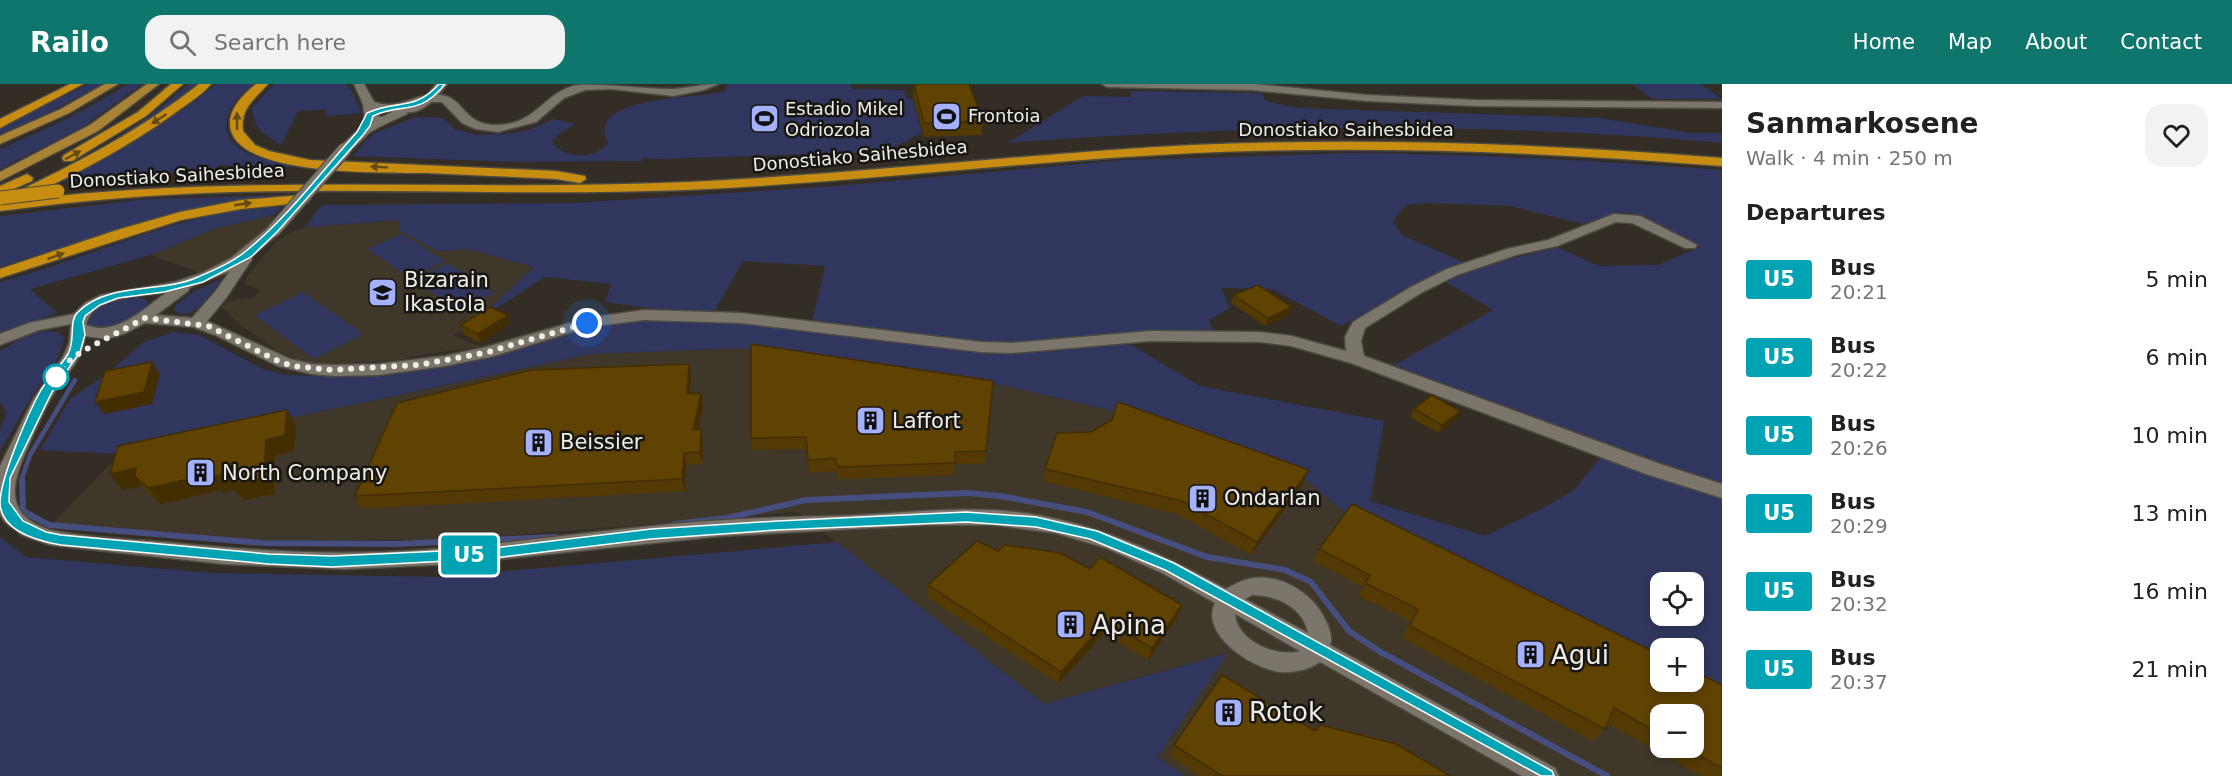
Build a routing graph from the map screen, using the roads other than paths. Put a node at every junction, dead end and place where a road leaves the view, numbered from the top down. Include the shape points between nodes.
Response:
1 (78, 84) edge
2 (113, 84) edge
3 (154, 84) edge
4 (178, 84) edge
5 (206, 84) edge
6 (263, 84) edge
7 (359, 84) edge
8 (443, 84) edge
9 (713, 84) edge
10 (1107, 84) edge
11 (427, 100) junction
12 (1722, 105) edge
13 (454, 106) junction
14 (411, 110) junction
15 (392, 111) junction
16 (369, 112) junction
17 (383, 121) junction
18 (0, 124) edge
19 (360, 133) junction
20 (0, 140) edge
21 (1722, 153) edge
22 (1722, 162) edge
23 (0, 177) edge
24 (580, 179) junction
25 (627, 188) junction
26 (0, 191) edge
27 (0, 198) edge
28 (0, 206) edge
29 (1690, 245) dead end
30 (248, 255) junction
31 (0, 274) edge
32 (193, 282) junction
33 (135, 292) junction
34 (148, 315) junction
35 (79, 323) junction
36 (196, 323) junction
37 (122, 329) junction
38 (0, 340) edge
39 (1357, 359) junction
40 (69, 361) junction
41 (1722, 491) edge
42 (1227, 599) junction
43 (1317, 649) junction
44 (1546, 776) edge

1 - 18 highway
2 - 20 main road
3 - 23 main road via 94,128
26 -> 4 highway via 100,141
5 -> 28 highway via 118,145
24 -> 6 highway via 317,164 263,153 238,136 235,127 241,105
7 - 16 street
8 - 11 street
8 - 13 street
9 - 13 street via 670,93 615,85 585,86 564,94 532,120 506,128 468,124
10 - 12 street via 1252,87 1475,103
11 - 13 street via 443,98
11 - 14 street
11 - 15 street
13 - 14 street
14 - 15 street
15 - 16 street
15 - 17 street
16 - 17 street
16 - 19 street
17 - 19 street
19 - 30 street, bridge
21 - 24 highway, Donostiako Saihesbidea via 1498,140 1249,139 1082,147 762,172
22 - 25 highway, Donostiako Saihesbidea via 1507,148 1255,147
24 - 27 highway, Donostiako Saihesbidea, bridge via 246,179 160,182
25 - 28 highway, Donostiako Saihesbidea via 228,189
31 -> 25 highway via 151,224 249,203 561,196
29 - 39 street via 1635,219 1622,217 1552,243 1460,269 1359,325 1353,333 1352,345
30 - 32 street
30 - 36 street
32 - 33 street
32 - 34 street
33 - 34 street via 155,298 156,304
33 - 35 street via 99,302 87,309
34 - 36 street
34 - 37 street
35 - 37 street via 94,333
35 - 38 street via 35,326
35 - 40 street via 78,344
36 - 39 street via 278,361 331,370 417,365 488,352 616,317 669,313 773,321 981,347 1012,348 1150,336 1260,337 1292,341
37 - 40 street
39 - 41 street via 1653,470
40 - 42 street via 39,405 2,486 3,502 10,516 18,525 44,537 269,559 385,560 486,554 651,534 991,518 1066,528 1119,544
42 - 43 street
42 - 43 street via 1249,587 1269,587 1290,595 1308,608 1318,625
42 - 43 street via 1227,629 1258,657 1272,662 1300,662
43 - 44 street

